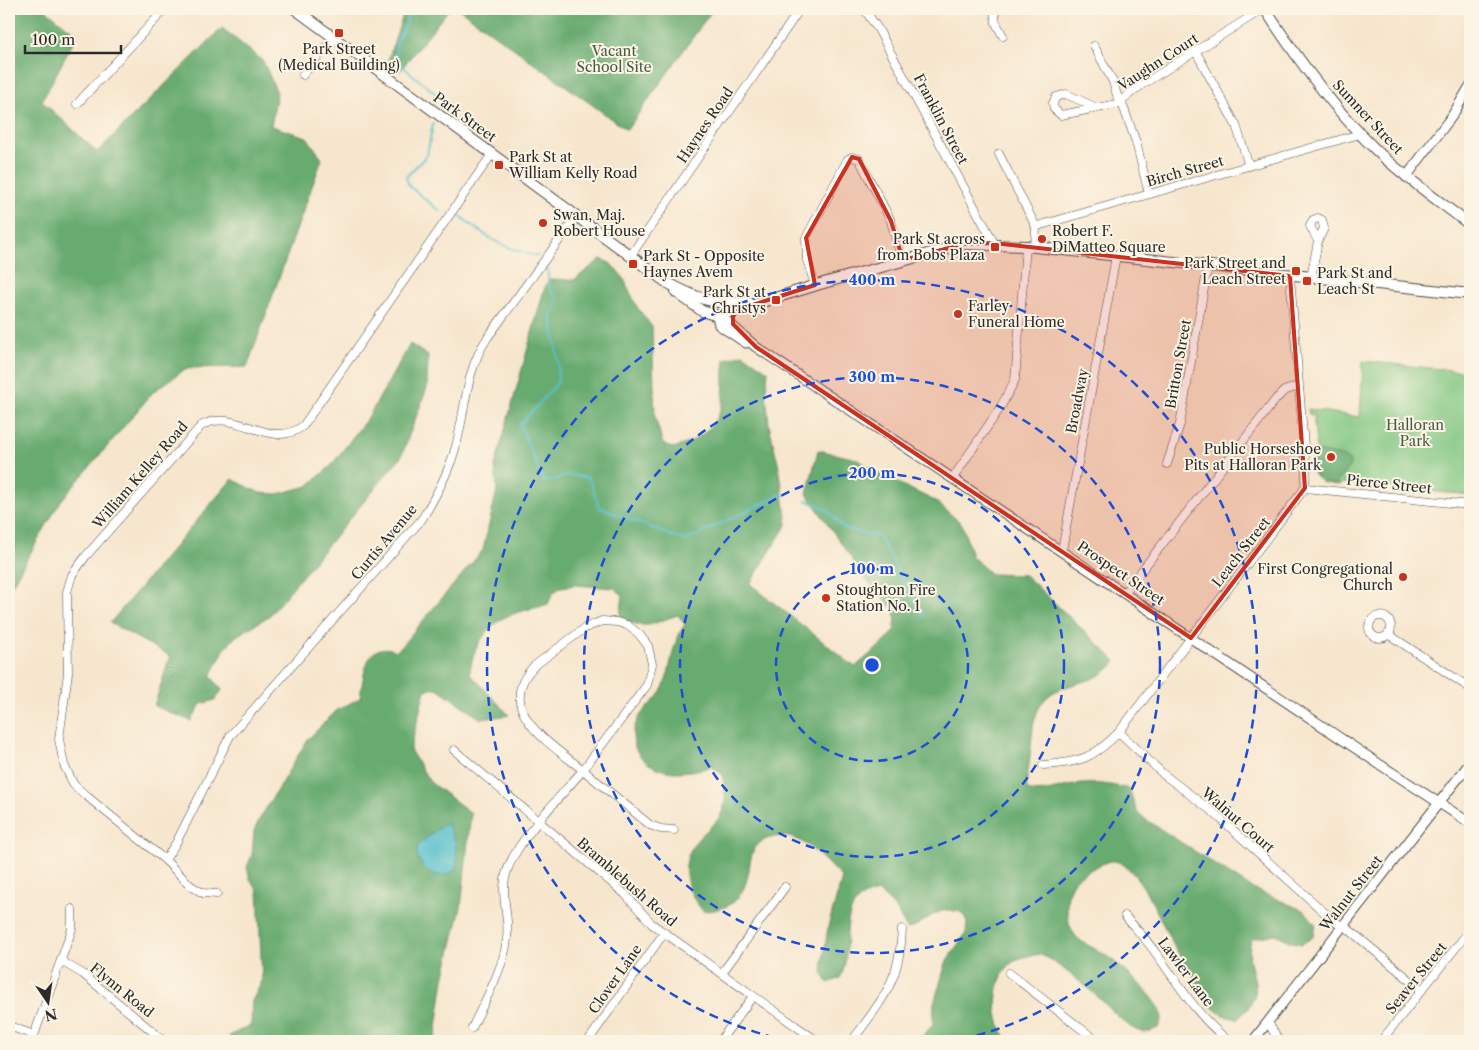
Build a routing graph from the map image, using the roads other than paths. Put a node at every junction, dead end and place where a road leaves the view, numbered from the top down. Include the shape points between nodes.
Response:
1 (165, 9) edge
2 (295, 9) edge
3 (800, 9) edge
4 (864, 9) edge
5 (994, 9) edge
6 (1264, 9) edge
7 (1003, 36) dead end
8 (334, 38) junction
9 (1094, 46) dead end
10 (1196, 52) junction
11 (303, 75) dead end
12 (1470, 86) edge
13 (1119, 102) junction
14 (78, 104) dead end
15 (1097, 108) junction
16 (1360, 134) junction
17 (492, 154) junction
18 (999, 154) dead end
19 (1249, 166) junction
20 (1406, 176) junction
21 (1149, 194) junction
22 (577, 216) junction
23 (1470, 225) edge
24 (1036, 227) junction
25 (1318, 241) dead end
26 (994, 244) junction
27 (1030, 246) junction
28 (631, 256) junction
29 (1116, 256) junction
30 (902, 260) junction
31 (1208, 266) junction
32 (1290, 276) junction
33 (1311, 278) junction
34 (666, 282) junction
35 (814, 285) junction
36 (1470, 294) edge
37 (778, 296) junction
38 (717, 304) junction
39 (728, 315) junction
40 (756, 347) junction
41 (1298, 386) junction
42 (1167, 464) dead end
43 (953, 478) junction
44 (1305, 488) junction
45 (1470, 505) edge
46 (1062, 550) junction
47 (1124, 593) junction
48 (1388, 634) dead end
49 (1191, 638) junction
50 (1470, 688) edge
51 (1119, 732) junction
52 (454, 750) dead end
53 (1470, 763) edge
54 (1044, 765) dead end
55 (583, 770) junction
56 (1439, 803) junction
57 (539, 822) junction
58 (1470, 823) edge
59 (674, 830) dead end
60 (165, 860) junction
61 (785, 887) dead end
62 (217, 894) dead end
63 (72, 909) dead end
64 (1125, 916) dead end
65 (1342, 926) junction
66 (902, 929) dead end
67 (1470, 930) edge
68 (664, 932) junction
69 (61, 961) junction
70 (722, 973) junction
71 (1009, 973) dead end
72 (1422, 990) junction
73 (754, 996) junction
74 (1268, 1022) junction
75 (9, 1026) edge
76 (472, 1028) dead end
77 (33, 1038) edge
78 (164, 1041) edge
79 (588, 1041) edge
80 (720, 1041) edge
81 (817, 1041) edge
82 (852, 1041) edge
83 (1097, 1041) edge
84 (1229, 1041) edge
85 (1253, 1041) edge
86 (1279, 1041) edge
87 (1381, 1041) edge

1 - 14 street
2 - 8 main road, Park Street
3 - 28 street, Haynes Road
4 - 26 street, Franklin Street via 878,29
5 - 7 street via 996,23
6 - 10 street, Vaughn Court
6 - 16 main road, Sumner Street
8 - 11 street
8 - 17 main road, Park Street
9 - 13 street, Vaughn Court via 1113,82
10 - 13 street, Vaughn Court
10 - 19 street via 1236,125
12 - 20 street via 1452,116
13 - 15 street
13 - 21 street via 1126,110
15 - 15 street via 1066,94 1056,97 1053,103 1054,110 1061,115
16 - 19 street, Birch Street
16 - 20 main road, Sumner Street
17 - 22 main road, Park Street
17 - 60 street, William Kelley Road via 303,426 284,435 274,435 226,420 209,420 72,575 66,603 68,673 59,735 61,757 68,776 84,794
18 - 24 street
19 - 21 street, Birch Street
20 - 23 main road, Sumner Street
21 - 24 street, Birch Street
22 - 28 main road, Park Street
22 - 60 street, Curtis Avenue via 480,350 467,388 452,458 422,519 230,736
24 - 27 street
25 - 33 street
26 - 27 main road, Park Street
26 - 30 main road, Park Street via 964,244
27 - 29 main road, Park Street
27 - 43 street via 1015,380
28 - 34 main road, Park Street
29 - 31 main road, Park Street
29 - 46 street, Broadway
30 - 35 main road, Park Street
30 - 35 street via 891,221 858,159 852,157 806,238 807,260
31 - 32 main road, Park Street
31 - 42 street, Britton Street via 1180,424
32 - 33 main road, Park Street
32 - 41 street
33 - 36 main road, Park Street
34 - 38 main road, Park Street
34 - 39 main road, Park Street via 684,300 706,313
35 - 37 main road, Park Street
37 - 38 main road, Park Street via 752,302
37 - 39 main road, Park Street
38 - 39 main road
39 - 40 street, Prospect Street via 739,332
39 - 40 street, Prospect Street via 719,325
40 - 43 street, Prospect Street
41 - 44 street
41 - 47 street via 1284,391 1276,399
43 - 46 street, Prospect Street
44 - 45 street, Pierce Street
44 - 49 street, Leach Street
46 - 47 street, Prospect Street
47 - 49 street, Prospect Street
48 - 50 street
49 - 51 street, Leach Street
49 - 56 street, Prospect Street
51 - 54 street, Leach Street via 1103,749 1090,756 1078,761
51 - 65 street, Walnut Court via 1163,774 1213,812
52 - 57 street, Bramblebush Road
53 - 56 street, Walnut Street
55 - 55 street via 651,675 652,660 646,642 634,629 616,622 602,621 585,628 534,666 522,687 521,705 528,722
55 - 57 street
55 - 59 street via 650,825
56 - 58 street, Prospect Street
56 - 65 street, Walnut Street
57 - 68 street, Bramblebush Road via 625,894 646,920
57 - 76 street via 507,870 503,894 508,928 506,947
60 - 62 street, William Kelley Road via 198,890
61 - 70 street
63 - 69 street via 72,929
64 - 84 street, Lawler Lane via 1216,1031
65 - 72 street, Walnut Court
65 - 74 street, Walnut Street
66 - 82 street via 895,978
67 - 72 street, Seaver Street
68 - 70 street, Bramblebush Road
68 - 79 street, Clover Lane
69 - 77 street
69 - 78 street, Flynn Road via 83,974
70 - 73 street, Bramblebush Road
71 - 83 street
72 - 87 street, Seaver Street
73 - 80 street
73 - 81 street, Bramblebush Road
74 - 85 street, Walnut Street
74 - 86 street
75 - 77 street

